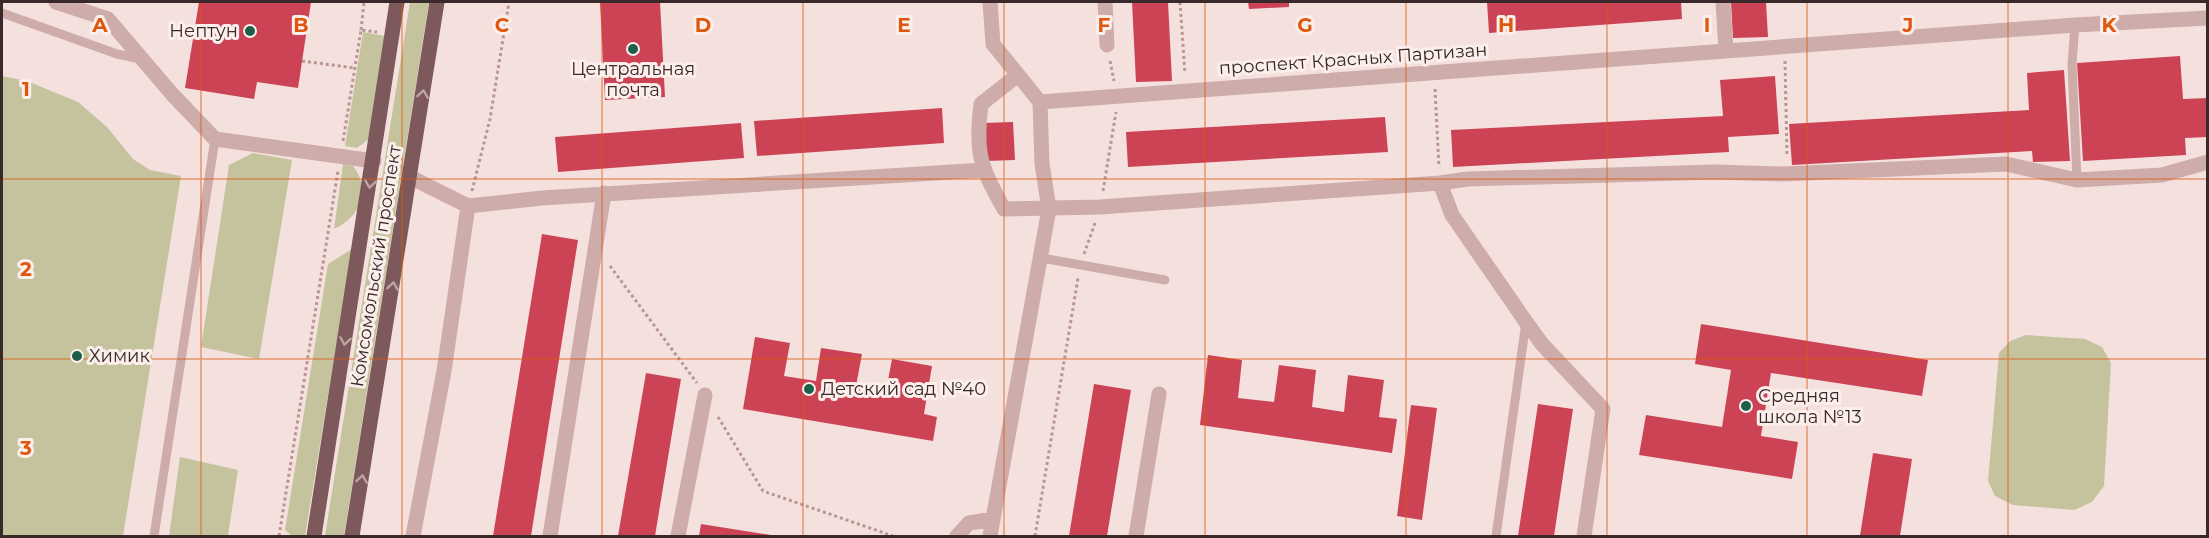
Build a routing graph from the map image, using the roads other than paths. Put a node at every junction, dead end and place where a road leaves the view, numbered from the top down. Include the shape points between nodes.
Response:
1 (56, 2) edge
2 (397, 2) edge
3 (437, 2) edge
4 (990, 2) edge
5 (1105, 2) edge
6 (1723, 2) edge
7 (2, 13) edge
8 (2208, 18) edge
9 (2075, 25) junction
10 (1107, 45) road end
11 (1726, 50) junction
12 (144, 60) junction
13 (1018, 75) junction
14 (1040, 102) junction
15 (215, 139) junction
16 (374, 160) junction
17 (2208, 162) edge
18 (983, 170) junction
19 (410, 177) junction
20 (2077, 180) junction
21 (1440, 183) junction
22 (604, 193) junction
23 (468, 206) junction
24 (1049, 209) junction
25 (1042, 258) junction
26 (1165, 280) dead end
27 (1526, 322) junction
28 (1159, 394) dead end
29 (705, 395) road end
30 (993, 519) junction
31 (154, 537) edge
32 (314, 537) edge
33 (352, 537) edge
34 (413, 537) edge
35 (550, 537) edge
36 (678, 537) edge
37 (957, 537) edge
38 (990, 537) edge
39 (1136, 537) edge
40 (1496, 537) edge
41 (1584, 537) edge

1 - 12 street via 108,19
2 - 16 main road, Комсомольский проспект
19 -> 3 main road, Комсомольский проспект
4 - 13 street via 993,44
5 - 10 street
6 - 11 street
7 - 12 lane
8 - 9 street, проспект Красных Партизан
9 - 11 street, проспект Красных Партизан
9 - 20 lane via 2072,64
11 - 14 street, проспект Красных Партизан
12 - 15 street
13 - 14 street
13 - 18 street via 981,104 978,134
14 - 24 street via 1042,164
15 - 16 street
15 - 31 lane
16 -> 32 main road, Комсомольский проспект
17 - 20 street via 2162,175
18 - 22 street
18 - 24 street via 1004,209
19 - 23 street
33 -> 19 main road, Комсомольский проспект
20 - 21 street via 2006,164 1788,174 1715,172 1468,179
21 - 24 street
21 - 27 street via 1452,214
22 - 23 street
22 - 35 street
23 - 34 street via 444,371
24 - 25 street
25 - 26 lane
25 - 30 street
27 - 40 lane
27 - 41 street via 1603,410
28 - 39 street
29 - 36 street
30 - 37 street via 969,523
30 - 38 street

